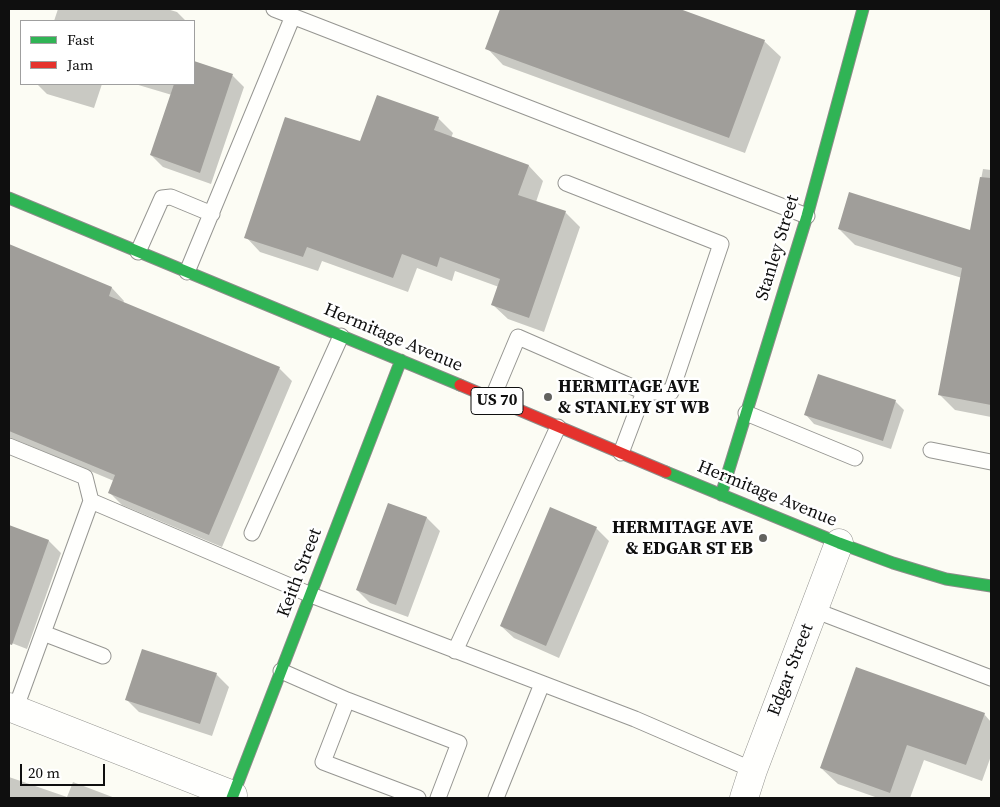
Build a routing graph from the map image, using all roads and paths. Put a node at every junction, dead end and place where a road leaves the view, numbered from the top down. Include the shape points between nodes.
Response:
1 (274, 9) edge
2 (863, 9) edge
3 (293, 16) junction
4 (566, 183) dead end
5 (9, 198) edge
6 (212, 214) junction
7 (807, 216) junction
8 (138, 252) junction
9 (187, 272) junction
10 (341, 336) junction
11 (401, 360) junction
12 (644, 392) junction
13 (492, 399) junction
14 (746, 413) junction
15 (558, 427) junction
16 (9, 446) edge
17 (931, 450) dead end
18 (621, 453) junction
19 (855, 458) dead end
20 (991, 462) edge
21 (721, 495) junction
22 (92, 502) junction
23 (252, 533) dead end
24 (839, 543) junction
25 (991, 586) edge
26 (311, 595) junction
27 (814, 610) junction
28 (43, 633) junction
29 (455, 651) junction
30 (103, 656) dead end
31 (281, 671) junction
32 (991, 678) edge
33 (542, 684) junction
34 (347, 700) junction
35 (12, 708) edge
36 (753, 770) junction
37 (232, 797) edge
38 (418, 798) edge
39 (438, 798) edge
40 (496, 798) edge
41 (744, 798) edge

1 - 3 lane
2 - 7 main road, Stanley Street
3 - 6 lane
3 - 7 lane
4 - 12 lane via 721,244 671,392
5 - 8 main road, Hermitage Avenue / US 70
6 - 8 lane via 171,197 162,198
6 - 9 lane
7 - 14 main road, Stanley Street
8 - 9 main road, Hermitage Avenue / US 70
9 - 10 main road, Hermitage Avenue / US 70
10 - 11 main road, Hermitage Avenue / US 70
10 - 23 lane
11 - 13 main road, Hermitage Avenue / US 70
11 - 26 main road, Keith Street
12 - 13 lane via 518,337
12 - 18 lane
13 - 15 main road, Hermitage Avenue / US 70
14 - 19 lane
14 - 21 main road, Stanley Street
15 - 18 main road, Hermitage Avenue / US 70
15 - 29 lane
16 - 22 lane via 85,477
17 - 20 lane
18 - 21 main road, Hermitage Avenue / US 70
21 - 24 main road, Hermitage Avenue / US 70
22 - 26 lane
22 - 28 lane
24 - 25 main road, Hermitage Avenue / US 70 via 946,579
24 - 27 street, Edgar Street
26 - 29 lane
26 - 31 main road, Keith Street
27 - 32 lane
27 - 36 street, Edgar Street
28 - 30 lane
28 - 35 lane
29 - 33 lane
31 - 34 lane
31 - 37 main road, Keith Street
33 - 36 lane via 635,719
33 - 40 lane
34 - 38 lane via 323,762
34 - 39 lane via 459,743
35 - 37 street
36 - 41 street, Edgar Street

